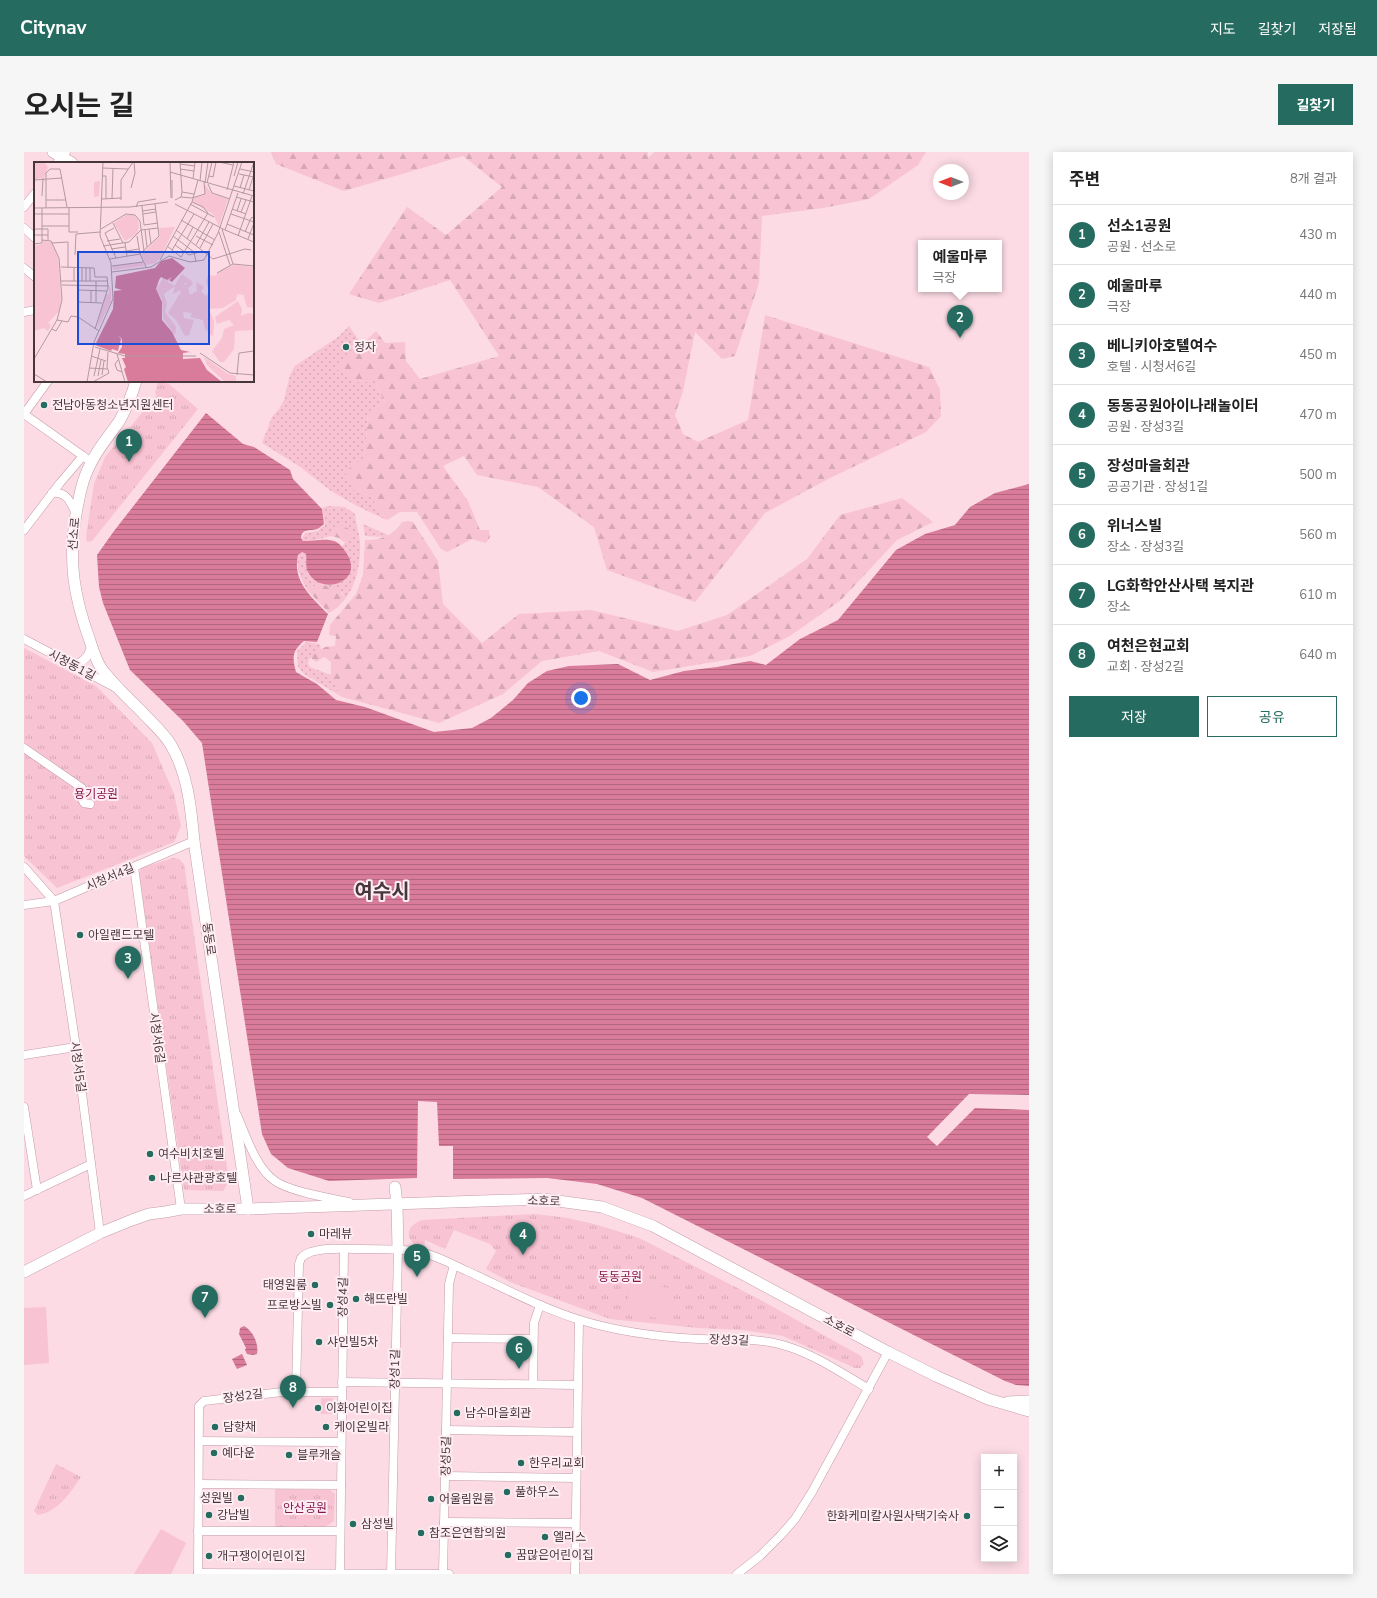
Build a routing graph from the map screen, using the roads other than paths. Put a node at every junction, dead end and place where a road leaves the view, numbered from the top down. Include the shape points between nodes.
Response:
1 (60, 156) edge
2 (70, 162) edge
3 (34, 193) edge
4 (24, 207) edge
5 (24, 228) edge
6 (34, 237) edge
7 (24, 268) edge
8 (34, 276) edge
9 (34, 310) edge
10 (24, 312) edge
11 (47, 382) edge
12 (136, 382) edge
13 (24, 414) edge
14 (87, 459) junction
15 (52, 493) junction
16 (76, 514) junction
17 (24, 530) edge
18 (24, 639) edge
19 (92, 645) junction
20 (70, 665) junction
21 (120, 690) junction
22 (24, 748) edge
23 (90, 804) dead end
24 (194, 841) junction
25 (134, 867) junction
26 (24, 868) edge
27 (54, 901) junction
28 (24, 905) edge
29 (76, 1047) junction
30 (24, 1055) edge
31 (24, 1107) edge
32 (234, 1107) junction
33 (91, 1164) junction
34 (395, 1187) dead end
35 (37, 1190) junction
36 (24, 1196) edge
37 (397, 1204) junction
38 (362, 1205) junction
39 (181, 1209) junction
40 (248, 1209) junction
41 (100, 1233) junction
42 (344, 1249) junction
43 (398, 1250) junction
44 (454, 1265) junction
45 (24, 1272) edge
46 (540, 1305) junction
47 (579, 1320) junction
48 (448, 1338) junction
49 (533, 1339) junction
50 (888, 1352) junction
51 (342, 1382) junction
52 (395, 1383) junction
53 (447, 1384) junction
54 (533, 1384) junction
55 (577, 1385) junction
56 (869, 1389) junction
57 (296, 1392) junction
58 (342, 1392) junction
59 (1029, 1401) edge
60 (997, 1402) junction
61 (1029, 1411) edge
62 (446, 1430) junction
63 (577, 1432) junction
64 (199, 1441) junction
65 (341, 1442) junction
66 (445, 1476) junction
67 (576, 1478) junction
68 (199, 1484) junction
69 (341, 1484) junction
70 (444, 1522) junction
71 (575, 1523) junction
72 (198, 1530) junction
73 (340, 1531) junction
74 (198, 1574) edge
75 (340, 1574) edge
76 (391, 1574) edge
77 (443, 1574) edge
78 (449, 1574) edge
79 (575, 1574) edge
80 (737, 1574) edge

1 - 2 street
3 - 4 street
5 - 6 street
7 - 8 street
9 - 10 street
11 - 13 street
12 - 14 street, 선소로 via 130,400 119,420
13 - 14 street
14 - 15 street
14 - 16 street, 선소로
15 - 16 street via 61,493 65,496
15 - 17 street
16 - 19 street, 선소로 via 73,582
18 - 20 street, 시청동1길
19 - 20 street via 87,658
19 - 21 street, 선소로 via 102,670
20 - 21 street, 시청동1길
21 - 24 street, 동동로 via 158,729 176,756 191,805
22 - 23 street via 82,788 84,803
24 - 25 street, 시청서4길
24 - 32 street, 동동로
25 - 27 street, 시청서4길
25 - 39 street, 시청서6길
26 - 27 street
27 - 28 street, 시청서4길
27 - 29 street, 시청서5길
29 - 30 street
29 - 33 street, 시청서5길
31 - 35 street
32 - 38 street via 259,1163 275,1181 297,1190
32 - 40 street, 동동로
33 - 35 street
33 - 41 street, 시청서5길
34 - 37 street, 장성1길
35 - 36 street
37 - 38 street, 소호로
37 - 43 street, 장성1길
37 - 50 street, 소호로 via 543,1199 602,1207 653,1226
38 - 40 street, 소호로
39 - 40 street, 소호로
39 - 41 street, 소호로 via 149,1214
41 - 45 street, 소호로
42 - 43 street
42 - 51 street, 장성4길
42 - 57 street via 317,1251 301,1258
43 - 44 street, 장성3길 via 418,1251
43 - 52 street, 장성1길
44 - 46 street, 장성3길
44 - 48 street, 장성5길 via 449,1284
46 - 47 street, 장성3길
46 - 49 street via 535,1318
47 - 55 street
47 - 56 street, 장성3길 via 643,1334 777,1344 814,1357
48 - 49 street
48 - 53 street, 장성5길
49 - 54 street
50 - 56 street
50 - 60 street, 소호로
51 - 52 street
51 - 58 street, 장성4길
52 - 53 street
52 - 76 street, 장성1길
53 - 54 street
53 - 62 street, 장성5길
54 - 55 street
55 - 63 street
56 - 80 street via 795,1519 760,1556
57 - 58 street, 장성2길
57 - 64 street, 장성2길 via 204,1401 199,1406
58 - 65 street, 장성4길
59 - 60 street
60 - 61 street, 소호로
62 - 63 street
62 - 66 street, 장성5길
63 - 67 street
64 - 65 street
64 - 68 street, 장성2길
65 - 69 street, 장성4길
66 - 67 street
66 - 70 street, 장성5길
67 - 71 street
68 - 69 street
68 - 72 street, 장성2길
69 - 73 street, 장성4길
70 - 71 street
70 - 77 street, 장성5길
71 - 79 street
72 - 73 street
72 - 74 street, 장성2길
73 - 75 street, 장성4길
74 - 75 street
75 - 76 street
76 - 77 street
77 - 78 street

